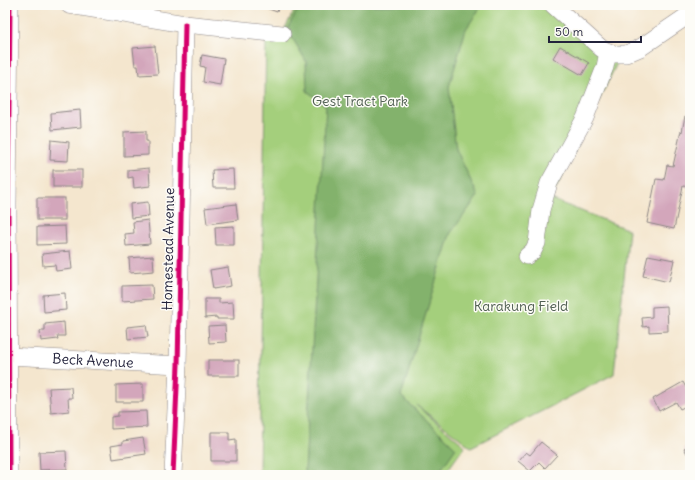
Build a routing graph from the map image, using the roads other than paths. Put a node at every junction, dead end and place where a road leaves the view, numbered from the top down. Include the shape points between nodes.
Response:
1 (10, 5) edge
2 (69, 5) edge
3 (553, 5) edge
4 (690, 14) edge
5 (185, 24) junction
6 (282, 34) dead end
7 (608, 52) junction
8 (7, 205) edge
9 (527, 256) dead end
10 (9, 356) junction
11 (178, 365) junction
12 (9, 475) edge
13 (173, 475) edge

1 - 8 street
2 - 5 street
3 - 7 street
4 - 7 street via 640,48 626,54
5 - 6 street
5 - 11 street, Homestead Avenue
7 - 9 street via 605,67 585,118 549,183 541,210 537,244
8 - 10 street
10 - 11 street, Beck Avenue
10 - 12 street
11 - 13 street, Homestead Avenue

